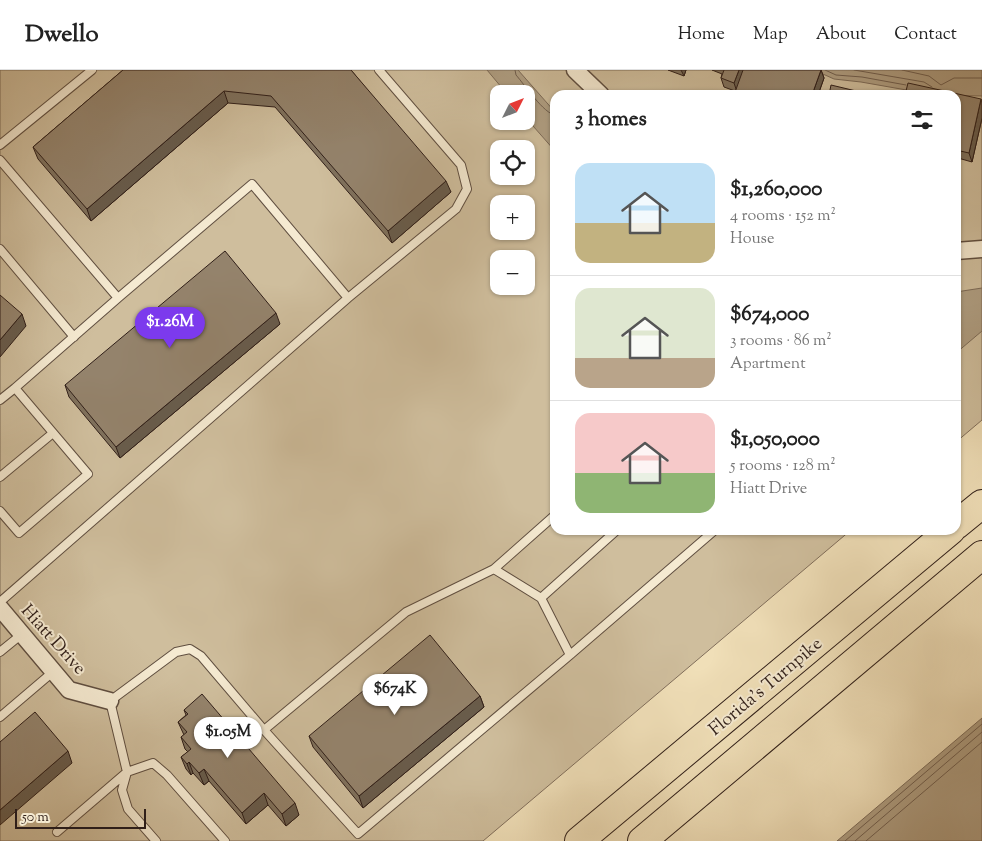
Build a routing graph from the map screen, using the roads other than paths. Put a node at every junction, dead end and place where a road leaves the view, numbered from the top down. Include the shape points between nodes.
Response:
1 (92, 70) edge
2 (379, 70) edge
3 (575, 70) edge
4 (596, 90) edge
5 (0, 145) edge
6 (0, 160) edge
7 (0, 249) edge
8 (982, 250) edge
9 (961, 251) edge
10 (118, 298) junction
11 (348, 298) junction
12 (74, 337) junction
13 (15, 388) junction
14 (0, 400) edge
15 (53, 433) junction
16 (0, 477) edge
17 (982, 504) edge
18 (0, 511) edge
19 (550, 520) edge
20 (961, 521) edge
21 (611, 535) edge
22 (708, 535) edge
23 (945, 535) edge
24 (982, 556) edge
25 (494, 569) junction
26 (540, 598) junction
27 (0, 602) edge
28 (0, 608) edge
29 (22, 634) junction
30 (0, 652) edge
31 (570, 655) junction
32 (54, 671) junction
33 (110, 701) junction
34 (0, 717) edge
35 (264, 730) junction
36 (127, 772) junction
37 (58, 832) dead end
38 (156, 841) edge
39 (225, 841) edge
40 (579, 841) edge
41 (642, 841) edge

1 - 5 lane
2 - 11 lane via 461,165 467,189 456,209
3 - 4 street
6 - 10 lane
7 - 12 lane
8 - 9 street
10 - 11 lane via 252,184
10 - 12 lane
11 - 27 lane
12 - 13 lane
13 - 14 lane
13 - 15 lane
15 - 16 lane
15 - 18 lane via 88,474 19,533
17 - 20 highway
19 - 25 lane
21 - 26 lane
22 - 31 lane
23 - 40 highway, Florida's Turnpike
24 - 41 highway
25 - 26 lane
25 - 35 lane via 406,612
26 - 31 lane
28 - 29 street, Hiatt Drive
29 - 30 lane
29 - 32 street, Hiatt Drive
31 - 35 lane via 358,834
32 - 33 street, Hiatt Drive via 69,690
32 - 34 lane
33 - 35 lane via 176,652 190,649 201,656
33 - 36 lane
36 - 37 lane
36 - 38 lane via 122,790 128,809
36 - 39 lane via 153,763

